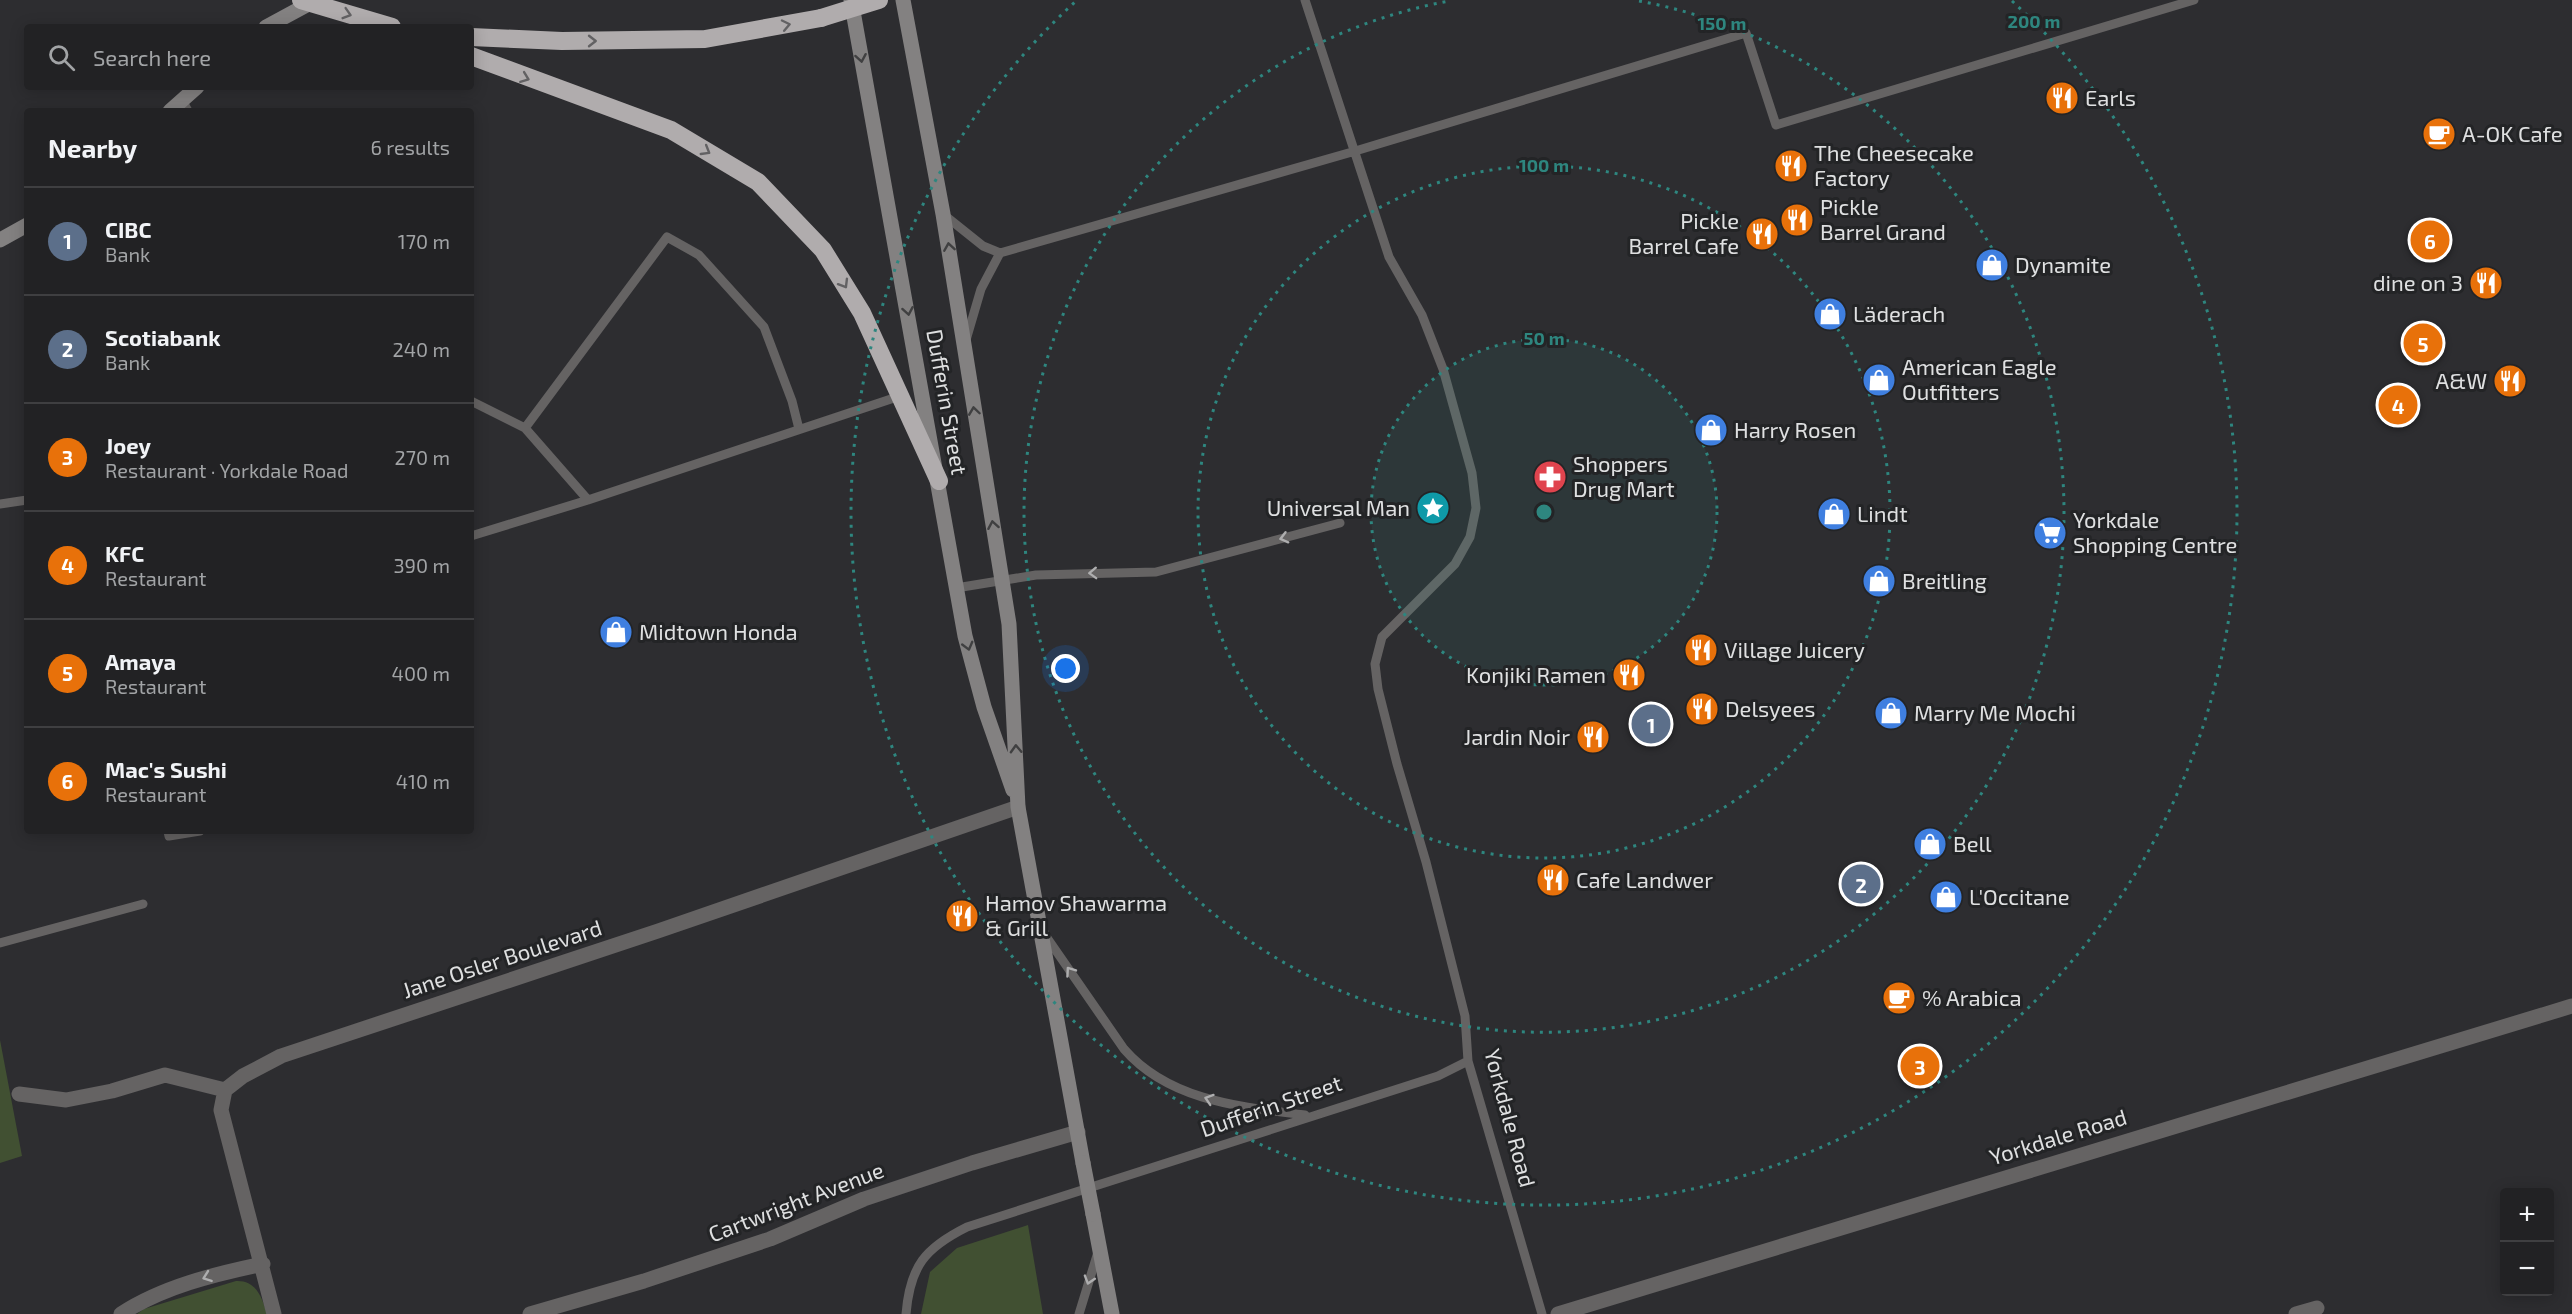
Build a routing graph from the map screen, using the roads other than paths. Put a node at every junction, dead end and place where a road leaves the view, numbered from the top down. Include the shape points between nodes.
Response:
1 (301, 0) edge
2 (316, 0) edge
3 (850, 0) edge
4 (879, 0) edge
5 (903, 0) edge
6 (1305, 0) edge
7 (2194, 0) edge
8 (272, 24) edge
9 (382, 24) edge
10 (474, 37) edge
11 (474, 58) edge
12 (195, 90) edge
13 (185, 106) edge
14 (1352, 152) junction
15 (943, 214) junction
16 (24, 227) edge
17 (0, 240) edge
18 (1000, 253) junction
19 (964, 347) junction
20 (900, 396) junction
21 (474, 402) edge
22 (525, 428) junction
23 (800, 429) junction
24 (939, 481) junction
25 (24, 500) edge
26 (588, 500) junction
27 (0, 504) edge
28 (1340, 523) dead end
29 (474, 535) edge
30 (1002, 581) junction
31 (956, 588) junction
32 (1018, 807) junction
33 (143, 904) dead end
34 (1040, 928) junction
35 (0, 943) edge
36 (2572, 1006) edge
37 (1468, 1061) junction
38 (225, 1090) junction
39 (19, 1094) dead end
40 (1307, 1116) junction
41 (1078, 1132) junction
42 (1100, 1247) junction
43 (263, 1264) junction
44 (2317, 1308) dead end
45 (121, 1314) edge
46 (274, 1314) edge
47 (530, 1314) edge
48 (906, 1314) edge
49 (1079, 1314) edge
50 (1112, 1314) edge
51 (1542, 1314) edge
52 (1558, 1314) edge
53 (2296, 1314) edge

1 -> 9 highway, bridge
2 - 8 main road
3 -> 24 main road, Dufferin Street
10 -> 4 highway, bridge via 573,41 705,39 821,18
5 - 15 main road, Dufferin Street
6 - 14 lane, Yorkdale Road
7 - 14 lane via 1776,125 1746,33
11 -> 20 highway via 671,130 758,182 823,250 862,313
12 - 13 main road
14 - 18 lane
14 - 37 lane, Yorkdale Road via 1389,257 1422,315 1443,369 1472,473 1476,508 1470,537 1455,564 1382,637 1375,664 1396,764 1426,862 1465,1016
15 - 18 lane via 983,246
19 -> 15 main road, Dufferin Street
16 - 17 main road
18 - 19 lane via 981,289
30 -> 19 main road, Dufferin Street
20 - 23 lane
20 - 24 highway
21 - 22 lane
22 - 23 lane via 667,237 699,255 764,327
22 - 26 lane
23 - 26 lane
24 - 31 main road, Dufferin Street
25 - 27 lane
26 - 29 lane
28 -> 30 lane via 1156,572 1036,575
30 - 31 lane
32 -> 30 main road, Dufferin Street via 1009,624
31 -> 32 main road, Dufferin Street via 984,707
32 - 34 main road, Dufferin Street
32 - 38 street, Jane Osler Boulevard via 281,1056
33 - 35 lane
40 -> 34 lane via 1232,1106 1178,1089 1138,1066
34 - 41 main road, Dufferin Street
36 - 52 street, Yorkdale Road
37 - 40 lane, Dufferin Street via 1438,1076
37 - 51 lane, Yorkdale Road
38 - 39 street via 165,1075 66,1100
38 - 43 street via 221,1110
40 - 48 lane, Dufferin Street via 957,1232 939,1241 920,1263 908,1290
41 - 42 main road, Dufferin Street, bridge
41 - 47 street, Cartwright Avenue via 864,1199 770,1239 644,1281
42 -> 49 lane, Dufferin Street
42 - 50 main road, Dufferin Street
43 -> 45 street via 218,1273 138,1303
43 - 46 street
44 - 53 street

